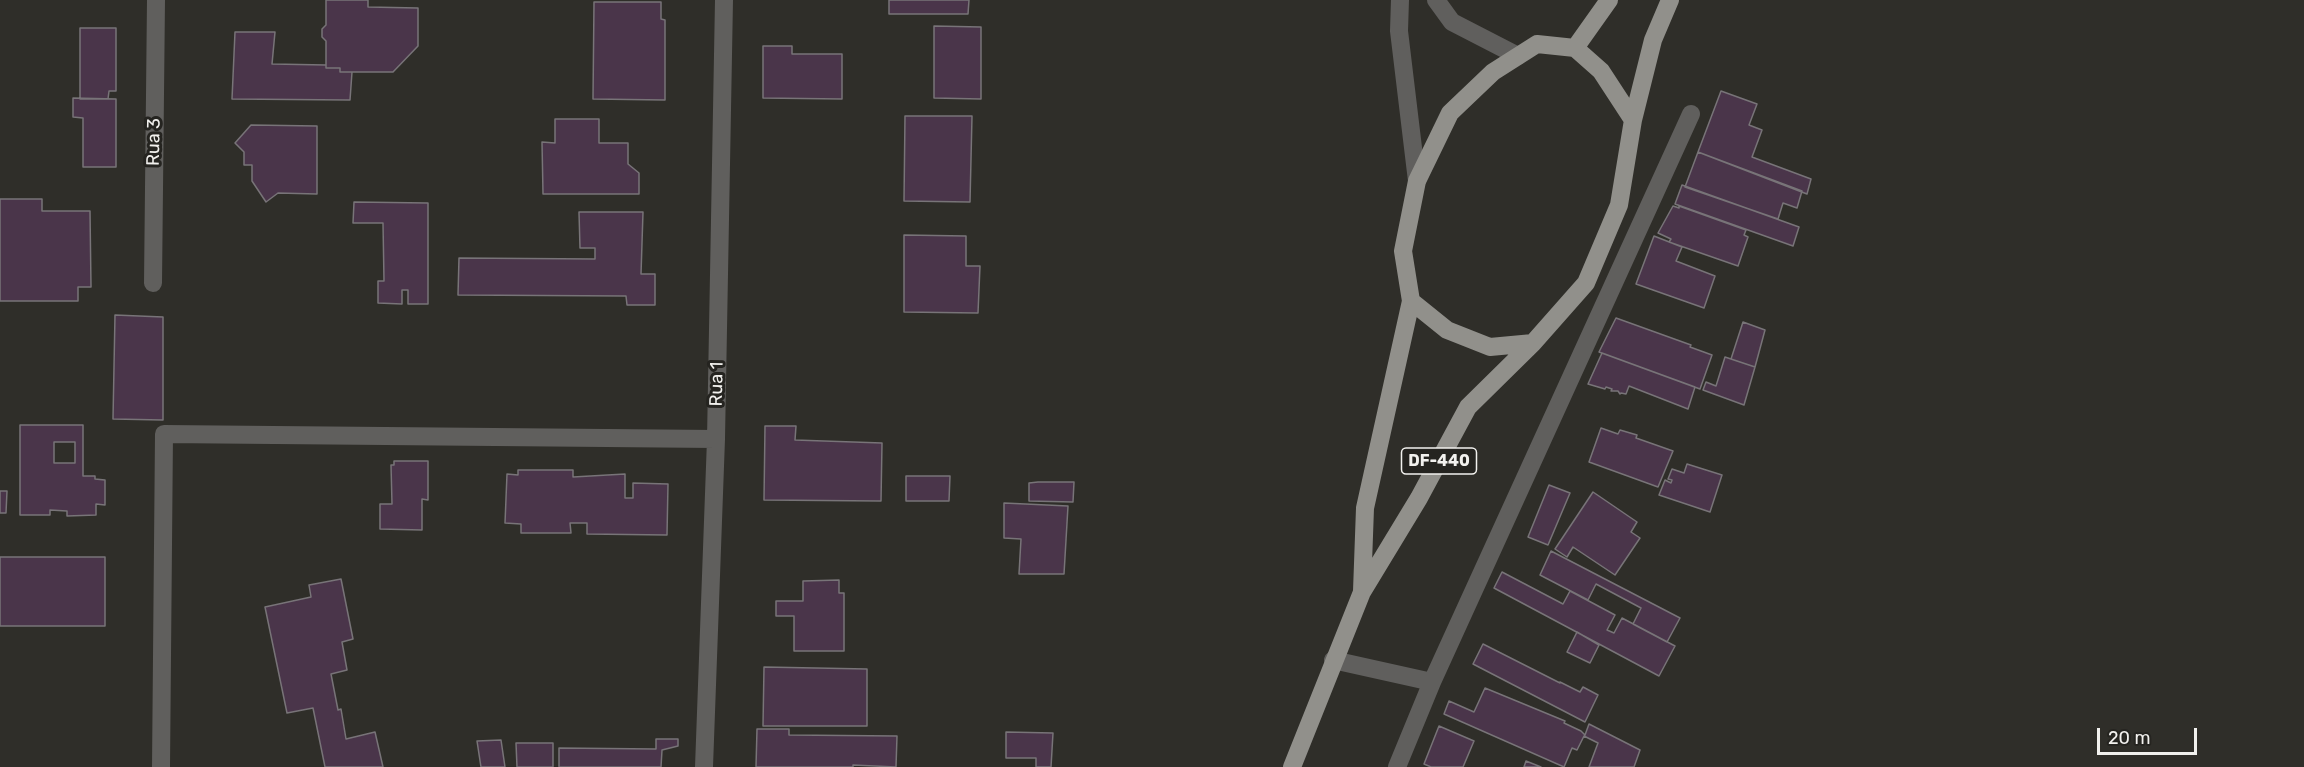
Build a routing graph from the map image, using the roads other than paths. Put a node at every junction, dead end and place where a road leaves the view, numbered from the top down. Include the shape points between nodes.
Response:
1 (156, 0) edge
2 (724, 0) edge
3 (1400, 0) edge
4 (1436, 0) edge
5 (1609, 0) edge
6 (1670, 0) edge
7 (1575, 48) junction
8 (1518, 56) junction
9 (1691, 114) dead end
10 (1633, 120) junction
11 (1417, 182) junction
12 (153, 283) dead end
13 (1411, 301) junction
14 (1533, 343) junction
15 (716, 439) junction
16 (1362, 592) junction
17 (1333, 660) junction
18 (1432, 682) junction
19 (161, 767) edge
20 (704, 767) edge
21 (1292, 767) edge
22 (1397, 767) edge

1 - 12 street, Rua 3
2 - 15 street, Rua 1
3 - 11 street via 1399,31
4 - 8 street via 1452,22
5 - 7 main road
6 - 10 main road via 1653,40
7 - 8 main road via 1537,44
7 - 10 main road via 1600,71
8 - 11 main road via 1493,72 1449,113
9 - 18 street
10 - 14 main road via 1619,205 1586,283
11 - 13 main road via 1402,251
13 - 14 main road via 1447,330 1490,347
13 - 16 main road, DF-440 via 1365,508
14 - 16 main road, DF-440 via 1468,407
15 - 19 street via 164,434
15 - 20 street, Rua 1
16 - 17 main road, DF-440
17 - 18 street
17 - 21 main road, DF-440
18 - 22 street

